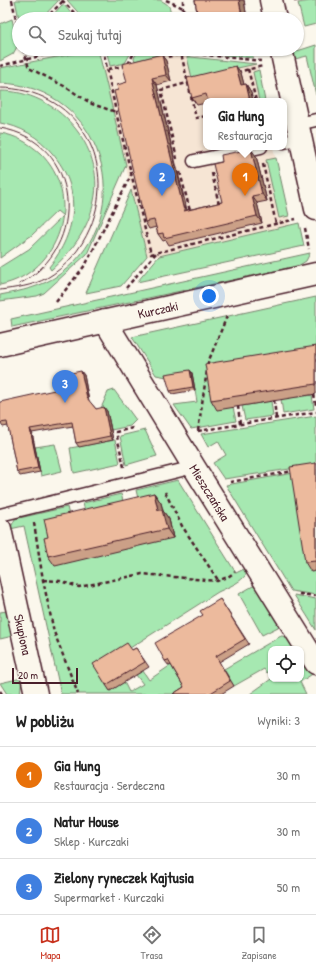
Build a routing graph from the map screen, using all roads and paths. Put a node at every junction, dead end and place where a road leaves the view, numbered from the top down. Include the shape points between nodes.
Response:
1 (12, 0) edge
2 (63, 0) edge
3 (166, 0) edge
4 (183, 0) edge
5 (271, 0) edge
6 (183, 8) junction
7 (14, 12) edge
8 (52, 12) edge
9 (74, 12) edge
10 (184, 12) edge
11 (274, 12) edge
12 (25, 56) edge
13 (39, 56) edge
14 (105, 56) edge
15 (132, 56) edge
16 (167, 56) edge
17 (182, 56) edge
18 (205, 56) edge
19 (158, 58) edge
20 (279, 58) edge
21 (26, 59) junction
22 (135, 64) edge
23 (127, 65) junction
24 (0, 66) edge
25 (108, 69) junction
26 (248, 69) junction
27 (233, 73) edge
28 (196, 81) edge
29 (188, 83) junction
30 (255, 98) edge
31 (116, 112) junction
32 (203, 117) edge
33 (300, 131) edge
34 (261, 152) edge
35 (213, 157) junction
36 (194, 161) dead end
37 (131, 175) junction
38 (213, 209) edge
39 (195, 213) edge
40 (307, 217) edge
41 (276, 224) junction
42 (218, 230) edge
43 (206, 233) edge
44 (220, 238) junction
45 (208, 241) junction
46 (310, 249) dead end
47 (156, 253) junction
48 (316, 274) edge
49 (126, 288) dead end
50 (56, 302) dead end
51 (230, 310) dead end
52 (105, 321) junction
53 (0, 344) edge
54 (314, 394) edge
55 (274, 400) edge
56 (316, 405) edge
57 (238, 406) edge
58 (316, 412) edge
59 (276, 418) junction
60 (240, 424) junction
61 (133, 428) dead end
62 (197, 431) junction
63 (192, 432) dead end
64 (194, 468) junction
65 (301, 470) edge
66 (159, 476) junction
67 (226, 483) dead end
68 (127, 484) junction
69 (33, 507) junction
70 (0, 515) edge
71 (0, 529) edge
72 (251, 560) junction
73 (43, 580) junction
74 (218, 580) junction
75 (295, 594) dead end
76 (316, 596) edge
77 (316, 663) edge
78 (0, 691) edge
79 (2, 694) edge
80 (36, 694) edge
81 (78, 694) edge

1 - 7 path
2 - 8 path
2 - 9 path
3 - 6 path
4 - 6 path
5 - 11 street
6 - 10 path
12 - 21 path
13 - 21 path
14 - 25 path
15 - 23 path
16 - 19 path
17 - 29 path
18 - 20 path
20 - 26 path via 270,65
20 - 33 street
21 - 24 path
21 - 31 path via 29,68 92,104
22 - 23 path
23 - 25 path
25 - 31 path
26 - 27 path
26 - 30 path
28 - 29 path
29 - 32 path via 196,118
29 - 39 path via 161,90 190,214
31 - 37 path
33 - 40 street
34 - 35 lane
34 - 41 path
35 - 36 lane
35 - 38 path via 212,173 220,208
37 - 47 path via 151,254
37 - 50 path via 86,264
40 - 41 path
40 - 46 path
41 - 44 path
42 - 44 path
43 - 45 path
44 - 45 path
45 - 47 path
47 - 49 path
48 - 52 street, Kurczaki
51 - 62 path via 207,364
52 - 53 street, Kurczaki
52 - 64 street, Mieszczańska
54 - 56 path
55 - 59 path
57 - 60 path
58 - 59 path
59 - 60 path
60 - 62 path
61 - 68 path via 116,432
62 - 63 path
64 - 66 lane
64 - 72 street, Mieszczańska
65 - 67 path
66 - 68 lane
66 - 74 path via 182,526
68 - 69 lane
69 - 70 lane
69 - 73 path via 34,530
71 - 80 street, Skupiona
72 - 74 path via 228,578
72 - 77 street, Mieszczańska
73 - 74 path via 79,587 142,574
73 - 81 path via 54,632
75 - 76 path
78 - 79 path

